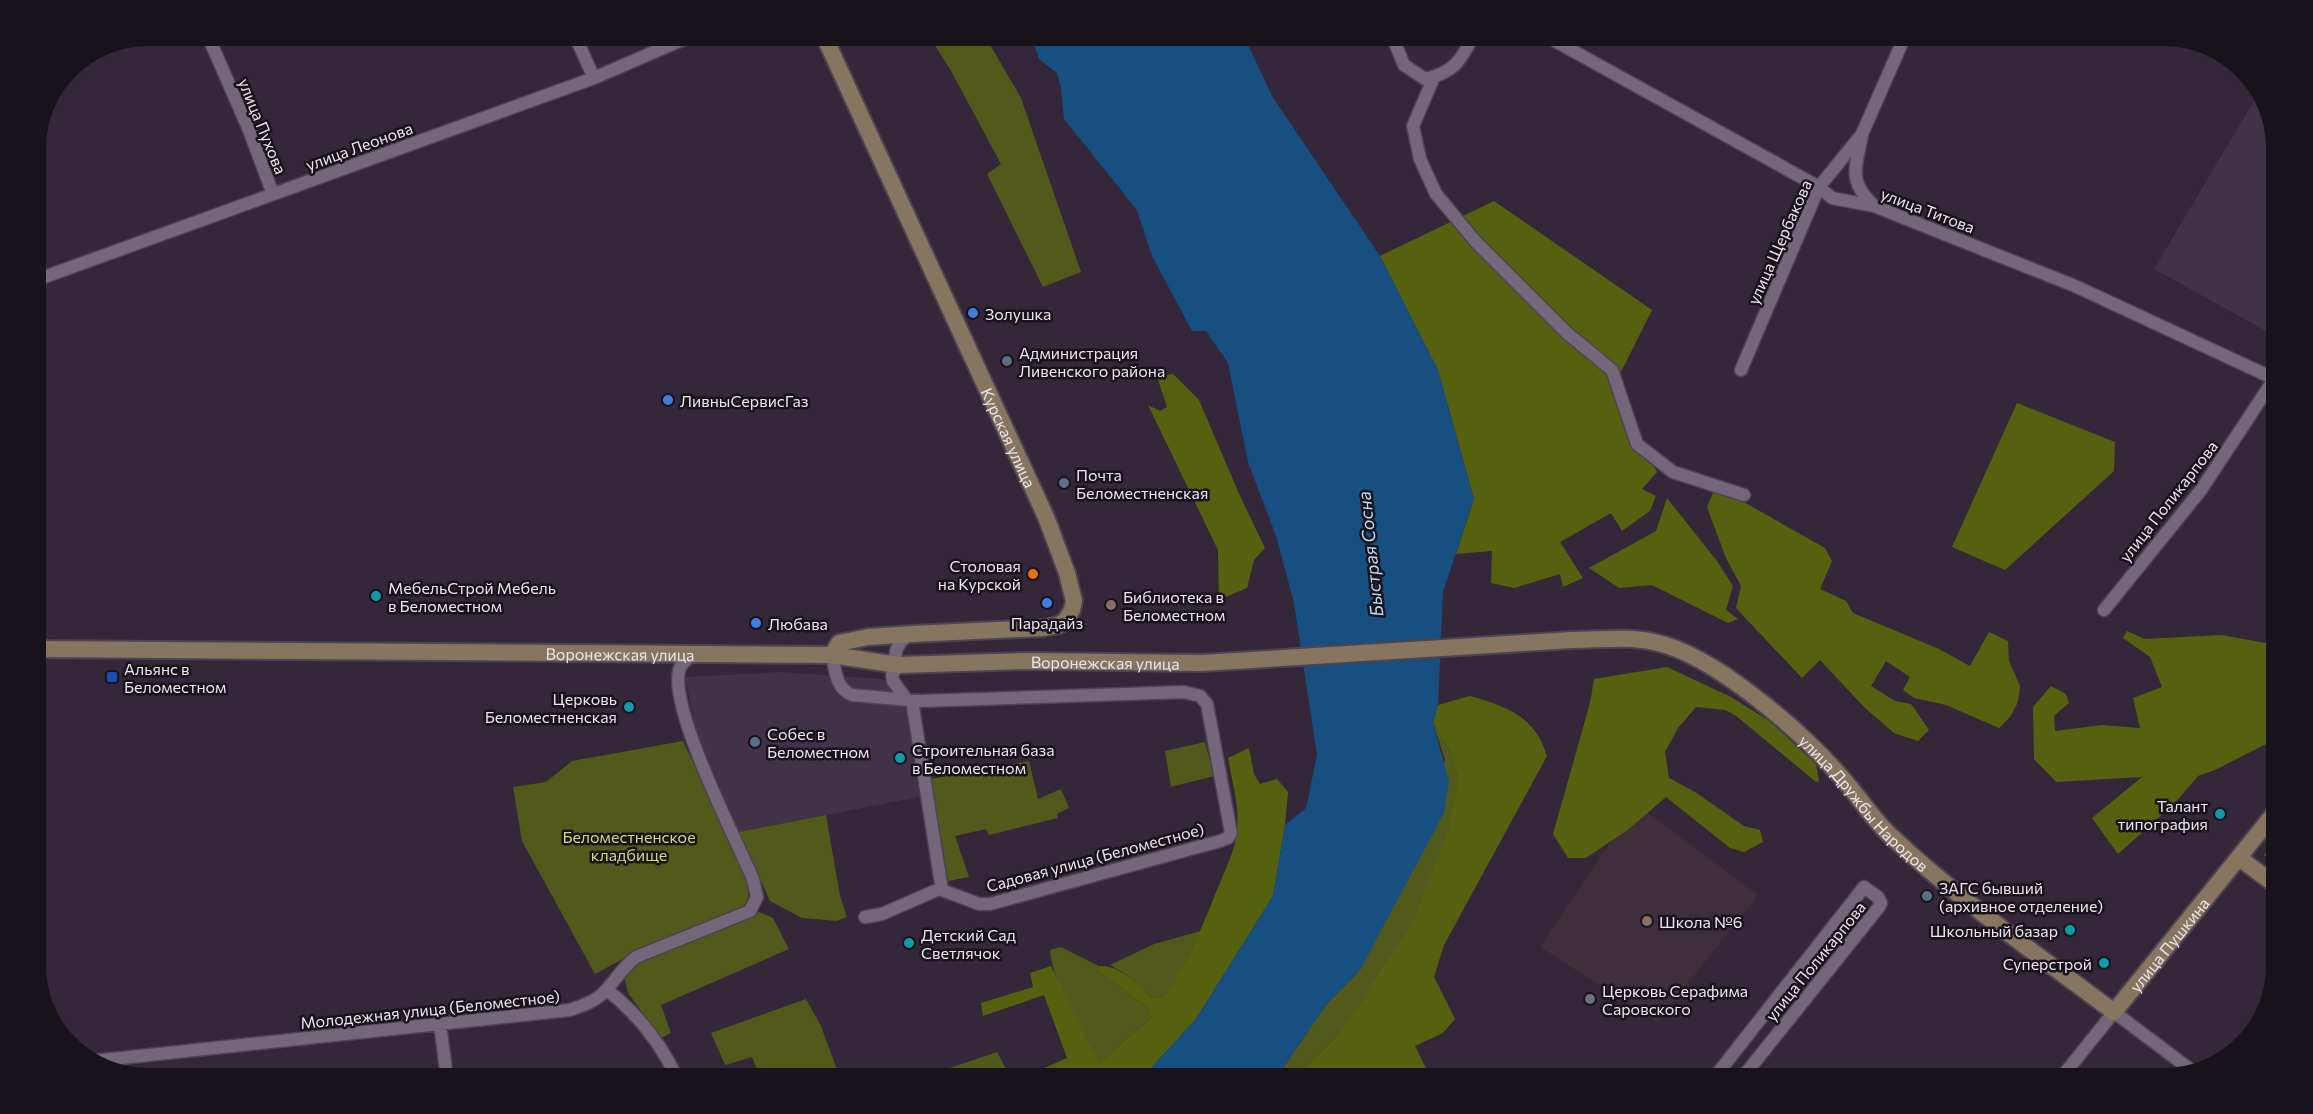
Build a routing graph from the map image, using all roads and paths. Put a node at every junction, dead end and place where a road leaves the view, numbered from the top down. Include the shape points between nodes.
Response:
1 (212, 46) edge
2 (580, 46) edge
3 (668, 46) edge
4 (829, 46) edge
5 (1396, 46) edge
6 (1467, 46) edge
7 (1564, 46) edge
8 (1901, 46) edge
9 (1434, 77) junction
10 (594, 78) junction
11 (1862, 134) junction
12 (1819, 188) junction
13 (273, 194) junction
14 (1874, 206) junction
15 (47, 276) edge
16 (1741, 370) dead end
17 (2266, 376) edge
18 (2266, 393) edge
19 (1744, 495) dead end
20 (2104, 610) dead end
21 (912, 634) junction
22 (47, 649) edge
23 (694, 655) junction
24 (832, 655) junction
25 (1202, 663) joint
26 (898, 665) junction
27 (909, 700) junction
28 (2266, 824) edge
29 (2239, 858) junction
30 (2266, 878) edge
31 (942, 890) junction
32 (865, 917) dead end
33 (607, 990) junction
34 (2114, 1012) junction
35 (440, 1024) junction
36 (109, 1059) edge
37 (2185, 1065) edge
38 (446, 1067) edge
39 (671, 1067) edge
40 (1723, 1067) edge
41 (1751, 1067) edge
42 (2070, 1067) edge

1 - 13 street, улица Пухова
2 - 10 street
3 - 10 street, улица Леонова
4 - 21 street, Курская улица via 1046,517 1074,596 1072,610 1059,625
5 - 9 street via 1404,65 1425,79
6 - 9 street via 1458,63
7 - 12 street, улица Титова
8 - 11 street, улица Щербакова
9 - 19 street via 1413,126 1420,159 1436,194 1476,242 1568,333 1612,369 1637,444 1673,472
10 - 13 street, улица Леонова
11 - 12 street, улица Щербакова
11 - 14 street via 1856,184
12 - 14 street, улица Титова via 1832,198
12 - 16 street, улица Щербакова
13 - 15 street, улица Леонова
14 - 17 street, улица Титова via 2075,286
18 - 20 street, улица Поликарпова via 2201,490
21 - 24 street, Курская улица via 848,640 837,645
21 - 26 street via 896,649
22 - 23 street, Воронежская улица
23 - 24 street, Воронежская улица
23 - 33 street, Молодежная улица (Беломестное) via 683,662 679,671 683,706 697,753 753,879 757,897 747,913 636,957
24 - 26 street, Воронежская улица
24 - 27 street via 840,684 847,693
25 - 26 street, Воронежская улица via 1028,661
25 - 34 street, улица Дружбы Народов via 1572,640 1627,639 1682,651 1713,668 1801,736 1893,838 1994,924
26 - 27 street via 892,678
27 - 31 street
27 - 31 street, Садовая улица (Беломестное) via 1184,692 1200,696 1207,704 1231,833 1220,841 990,904 979,904
28 - 29 street, улица Пушкина
29 - 30 street
29 - 34 street, улица Пушкина
31 - 32 street
33 - 35 street, Молодежная улица (Беломестное) via 570,1010
33 - 39 street via 622,1001 654,1039
34 - 37 street, улица Дружбы Народов
34 - 42 street, улица Пушкина
35 - 36 street, Молодежная улица (Беломестное)
35 - 38 street
40 - 41 street, улица Поликарпова via 1864,886 1878,897 1879,907

